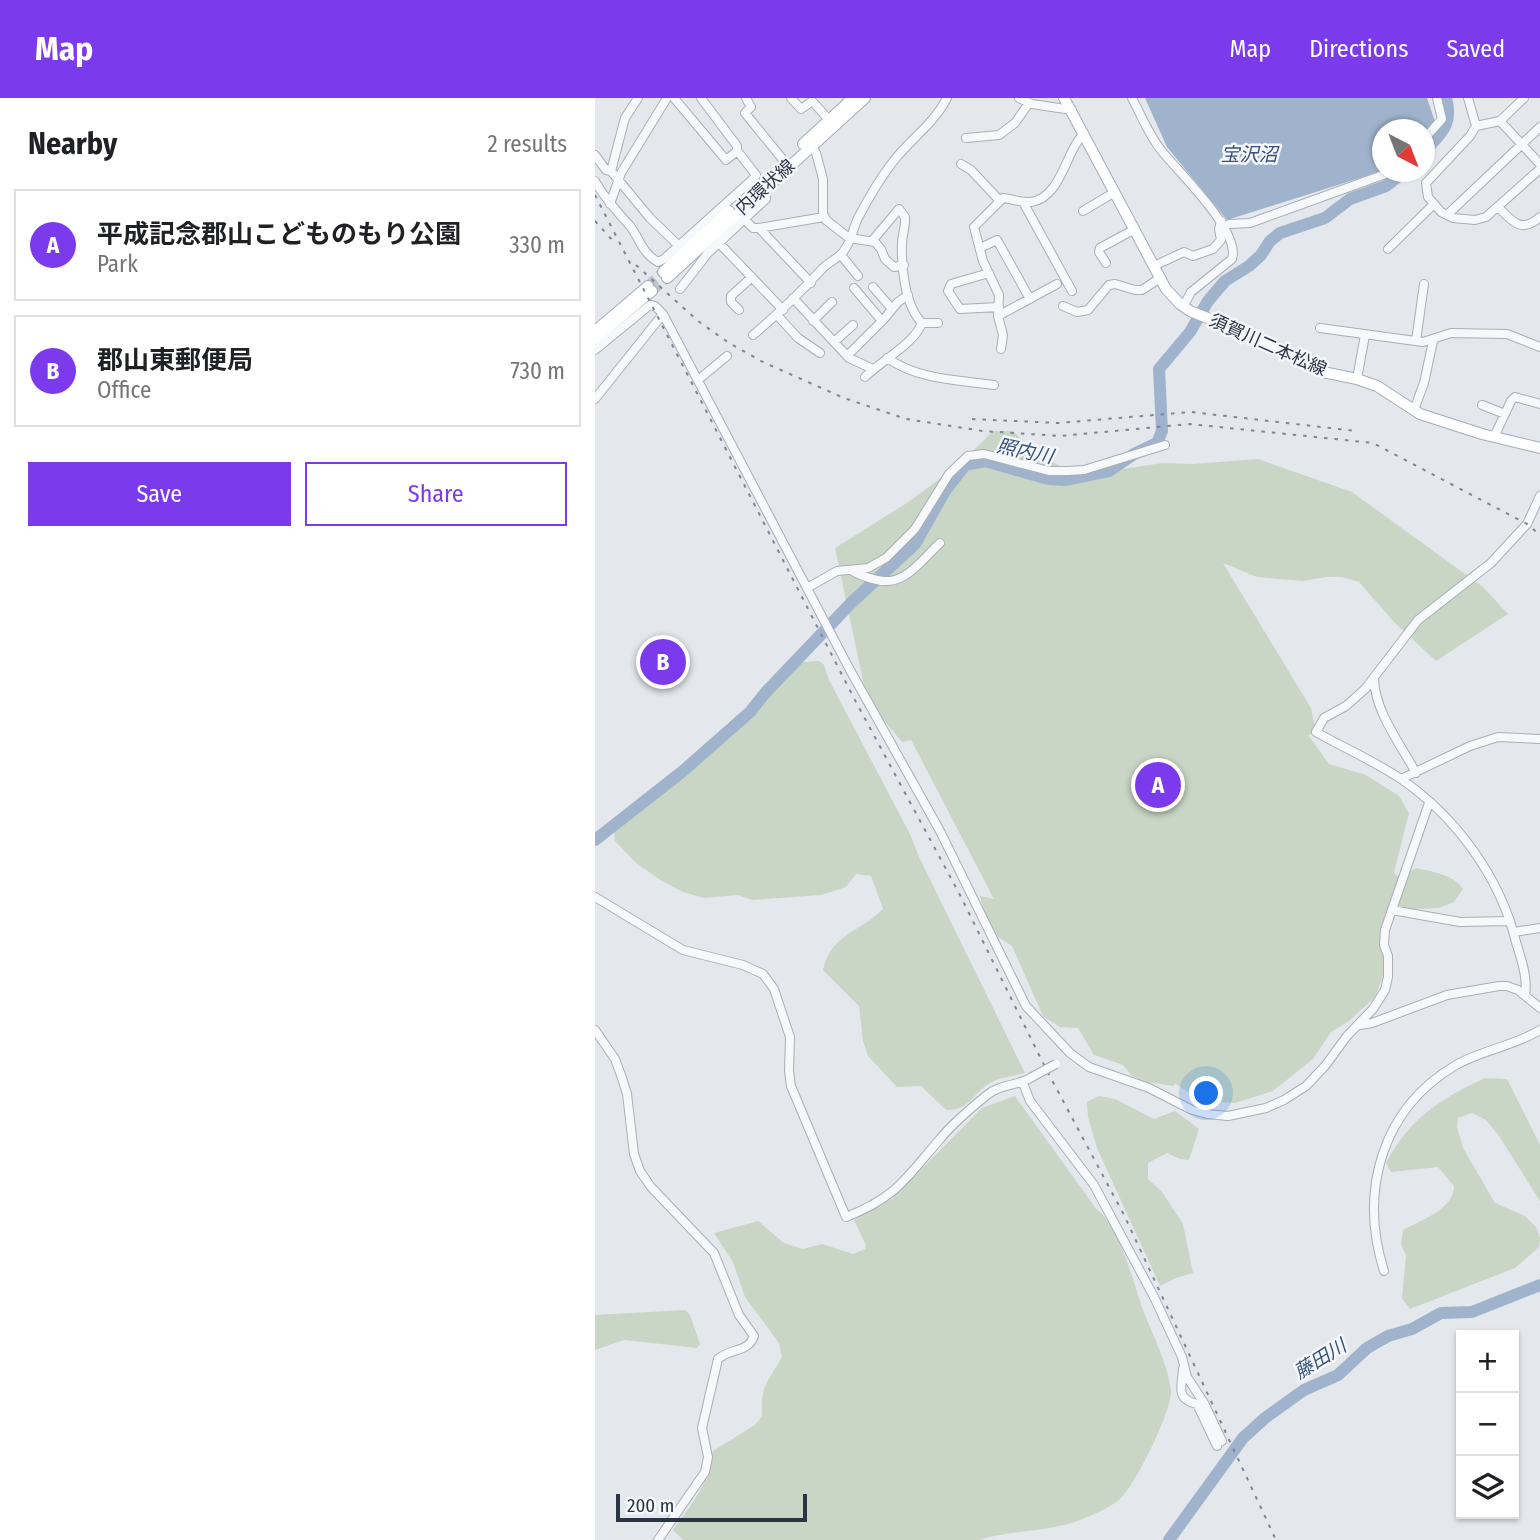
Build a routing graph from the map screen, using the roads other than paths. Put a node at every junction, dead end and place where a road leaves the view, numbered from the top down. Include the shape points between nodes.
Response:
1 (638, 98) edge
2 (667, 98) edge
3 (674, 98) edge
4 (702, 98) edge
5 (745, 98) edge
6 (791, 98) edge
7 (853, 98) edge
8 (865, 98) edge
9 (947, 98) edge
10 (1019, 98) edge
11 (1064, 98) edge
12 (1132, 98) edge
13 (1437, 98) edge
14 (1468, 98) edge
15 (1524, 98) edge
16 (1028, 103) junction
17 (1072, 110) junction
18 (829, 120) junction
19 (1500, 121) junction
20 (1476, 126) junction
21 (1435, 127) edge
22 (1540, 127) edge
23 (1084, 133) junction
24 (967, 138) dead end
25 (1522, 144) junction
26 (811, 145) junction
27 (737, 152) junction
28 (595, 155) edge
29 (784, 161) junction
30 (961, 164) dead end
31 (1540, 164) edge
32 (1540, 169) edge
33 (611, 171) junction
34 (618, 179) junction
35 (1372, 179) edge
36 (595, 180) edge
37 (758, 184) junction
38 (1115, 192) junction
39 (1000, 201) junction
40 (1023, 202) junction
41 (610, 204) junction
42 (1434, 204) junction
43 (1498, 207) junction
44 (1083, 211) dead end
45 (1447, 215) junction
46 (824, 217) junction
47 (1540, 217) edge
48 (744, 219) junction
49 (1223, 224) junction
50 (758, 228) junction
51 (1135, 229) junction
52 (849, 238) junction
53 (872, 241) junction
54 (719, 243) junction
55 (678, 246) junction
56 (980, 248) junction
57 (1388, 249) dead end
58 (841, 255) junction
59 (1105, 263) dead end
60 (904, 265) junction
61 (1154, 266) junction
62 (989, 273) junction
63 (665, 275) tunnel mouth
64 (858, 276) dead end
65 (752, 277) junction
66 (1160, 278) junction
67 (811, 283) junction
68 (1057, 284) dead end
69 (1424, 285) dead end
70 (873, 287) dead end
71 (854, 288) dead end
72 (680, 289) dead end
73 (1072, 291) dead end
74 (908, 295) junction
75 (793, 298) junction
76 (1030, 299) junction
77 (832, 302) dead end
78 (1063, 306) dead end
79 (892, 309) junction
80 (1187, 309) junction
81 (739, 310) dead end
82 (780, 312) junction
83 (999, 312) junction
84 (663, 314) junction
85 (813, 321) junction
86 (882, 321) junction
87 (922, 323) junction
88 (938, 323) dead end
89 (853, 325) dead end
90 (1320, 328) dead end
91 (595, 331) edge
92 (753, 335) dead end
93 (1365, 335) junction
94 (595, 339) edge
95 (1416, 341) junction
96 (1433, 341) junction
97 (834, 342) junction
98 (1540, 347) edge
99 (1001, 349) dead end
100 (595, 350) edge
101 (820, 353) dead end
102 (727, 356) dead end
103 (847, 356) junction
104 (887, 358) junction
105 (873, 369) junction
106 (865, 377) dead end
107 (1357, 379) junction
108 (698, 380) junction
109 (994, 386) dead end
110 (595, 398) edge
111 (1540, 404) edge
112 (1482, 405) dead end
113 (1414, 410) junction
114 (1505, 414) junction
115 (1495, 437) junction
116 (1165, 445) dead end
117 (1540, 448) edge
118 (1540, 496) edge
119 (940, 543) dead end
120 (851, 570) junction
121 (807, 589) junction
122 (1374, 679) junction
123 (1540, 739) edge
124 (1416, 773) junction
125 (1401, 779) junction
126 (1429, 803) junction
127 (595, 897) edge
128 (1392, 910) junction
129 (1510, 921) junction
130 (1540, 928) edge
131 (1514, 932) junction
132 (1525, 995) junction
133 (1540, 1008) edge
134 (1360, 1025) junction
135 (595, 1030) edge
136 (1540, 1030) edge
137 (1070, 1053) junction
138 (1023, 1083) junction
139 (1384, 1271) dead end
140 (1184, 1367) junction
141 (657, 1540) edge

1 - 33 street via 625,118
2 - 34 street
3 - 27 street via 726,160
4 - 27 street
5 - 29 street via 751,107 745,113
6 - 18 street via 801,109 813,102
7 - 18 main road, 内環状線
8 - 26 main road, 内環状線
9 - 52 street via 886,170
10 - 16 street
11 - 17 main road, 須賀川二本松線
12 - 49 street via 1159,148
13 - 21 street via 1442,119
14 - 20 street
15 - 19 street
16 - 17 street
16 - 24 street via 1002,133
17 - 23 main road, 須賀川二本松線
18 - 29 main road, 内環状線
19 - 20 street
19 - 25 street
20 - 42 street via 1427,181 1426,191
22 - 25 street
23 - 38 main road, 須賀川二本松線
23 - 40 street via 1048,194
25 - 31 street
25 - 45 street
26 - 37 main road, 内環状線
26 - 46 street via 823,179
27 - 37 street
28 - 33 street
29 - 37 main road, 内環状線
30 - 39 street
32 - 43 street
33 - 34 street
34 - 41 street
34 - 55 street
35 - 49 street via 1250,223
36 - 41 street
37 - 48 street via 766,199
37 - 55 street
37 - 63 main road, 内環状線
38 - 44 street
38 - 51 main road, 須賀川二本松線
39 - 40 street
39 - 56 street via 974,227
40 - 73 street
41 - 55 street via 655,260 662,260
42 - 45 street
42 - 57 street
43 - 45 street via 1475,220
43 - 47 street via 1520,225 1530,225
46 - 50 street
46 - 52 street
48 - 50 street
48 - 54 street
49 - 61 street via 1221,240 1213,249 1193,256 1184,252
49 - 80 street via 1234,247 1232,259 1191,292
50 - 67 street
51 - 59 street via 1100,248
51 - 61 main road, 須賀川二本松線
52 - 53 street
52 - 58 street
53 - 60 street via 892,266
53 - 60 street via 898,209 906,224
54 - 65 street
54 - 72 street
56 - 62 street
56 - 76 street via 997,240
58 - 64 street
58 - 67 street
60 - 74 street
61 - 66 main road, 須賀川二本松線
62 - 83 street via 999,295
62 - 83 street via 951,284 948,291 960,309
65 - 81 street via 731,296
65 - 82 street
66 - 78 street via 1142,290 1109,285 1088,310 1077,312
66 - 80 main road, 須賀川二本松線 via 1169,294
67 - 75 street
68 - 76 street
69 - 95 street
70 - 79 street
71 - 86 street
74 - 79 street
74 - 87 street
75 - 82 street
75 - 85 street
76 - 83 street
77 - 85 street
79 - 86 street
80 - 107 main road, 須賀川二本松線 via 1270,343 1323,372
82 - 92 street
82 - 101 street via 798,338
83 - 99 street
84 - 100 street via 650,305
84 - 108 street
84 - 110 street
85 - 97 street
86 - 103 street
87 - 88 street
87 - 104 street via 914,337
89 - 97 street
90 - 93 street
91 - 94 main road via 650,289
93 - 95 street
93 - 107 street
95 - 96 street
96 - 98 street via 1451,333 1507,334
96 - 113 street
97 - 103 street
102 - 108 street
103 - 105 street
104 - 105 street
104 - 109 street via 935,378
105 - 106 street
107 - 113 main road, 須賀川二本松線
108 - 121 street
111 - 114 street via 1515,397
112 - 114 street
113 - 115 main road, 須賀川二本松線
114 - 115 street
115 - 117 main road, 須賀川二本松線
116 - 120 street via 1068,471 1049,471 984,454 968,456 949,474 904,542 874,566
118 - 122 street via 1527,524 1491,563 1418,620
119 - 120 street via 895,581
120 - 121 street via 837,571
121 - 137 street via 940,831 1026,1006
122 - 124 street via 1382,711
122 - 125 street via 1346,706 1324,718 1316,732
123 - 124 street via 1499,737
124 - 125 street
125 - 126 street
126 - 128 street
126 - 129 street via 1478,857
127 - 138 street via 683,950 749,967 768,980 790,1037 791,1086 846,1217 896,1190 942,1136 996,1088
128 - 129 street via 1460,922
128 - 134 street via 1385,930 1387,982
129 - 131 street
130 - 131 street
131 - 132 street
132 - 133 street
132 - 134 street via 1507,986 1447,995
134 - 137 street via 1306,1086 1284,1101 1228,1115 1192,1110 1149,1088 1089,1067
135 - 141 street via 622,1078 640,1171 713,1253 739,1315 754,1336 746,1348 718,1359 702,1428 708,1457 705,1472
136 - 139 street via 1456,1065 1424,1088 1400,1118 1377,1170 1373,1193 1375,1234
137 - 138 street, bridge
138 - 140 street via 1030,1101 1094,1185 1154,1297
140 - 140 street via 1204,1403 1220,1443 1196,1404 1181,1395

